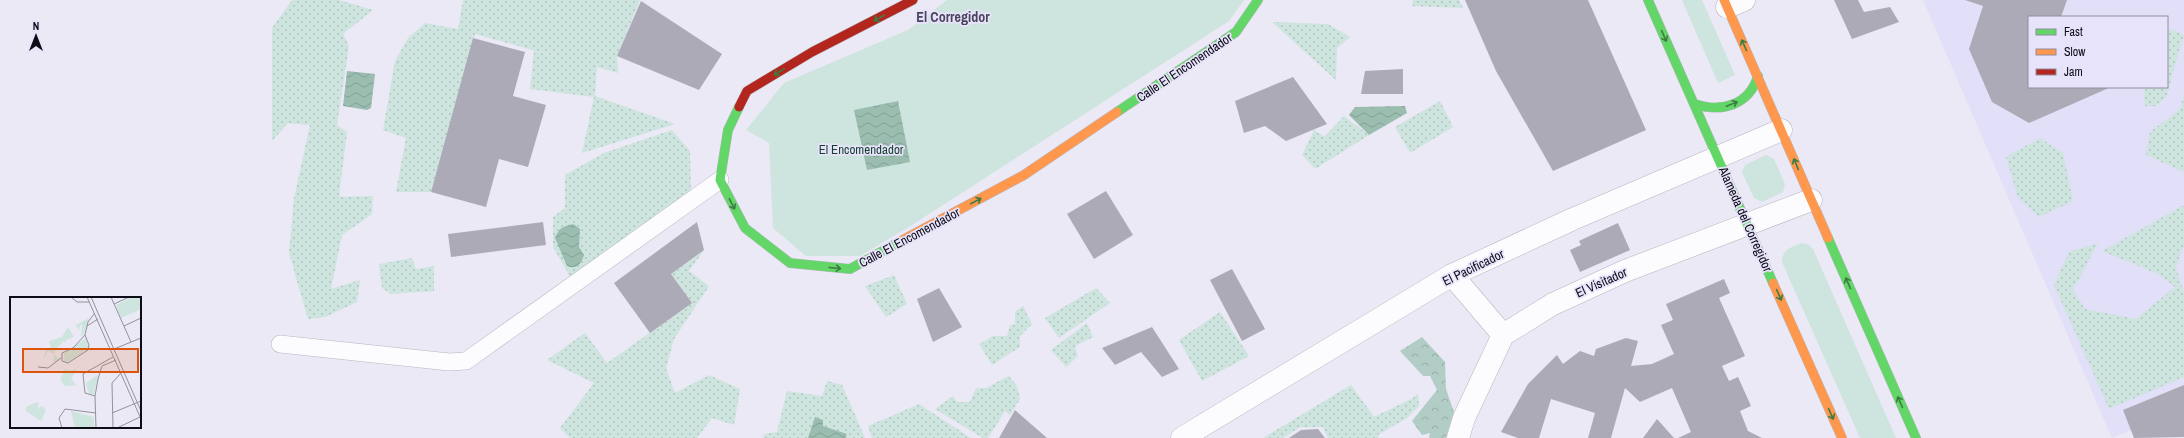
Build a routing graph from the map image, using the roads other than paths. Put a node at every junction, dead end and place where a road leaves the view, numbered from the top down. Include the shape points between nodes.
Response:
1 (913, 0) edge
2 (1258, 0) edge
3 (1648, 0) edge
4 (1732, 2) edge
5 (1758, 76) junction
6 (1695, 104) junction
7 (1781, 130) junction
8 (1718, 157) junction
9 (720, 180) junction
10 (1811, 200) junction
11 (1749, 225) junction
12 (1452, 275) junction
13 (1503, 335) junction
14 (280, 344) dead end
15 (1182, 438) edge
16 (1458, 438) edge
17 (1842, 438) edge
18 (1916, 438) edge

1 -> 9 main road via 812,52 747,91 728,130
9 -> 2 main road, Calle El Encomendador via 745,228 790,263 850,269 1024,175 1236,32
3 -> 6 main road, Alameda del Corregidor
5 -> 4 main road
6 -> 5 main road via 1712,109 1732,105 1751,94 1757,85
5 - 7 main road
6 - 8 main road, Alameda del Corregidor
7 - 8 street, El Pacificador
10 -> 7 main road
8 - 11 main road, Alameda del Corregidor
8 - 12 street, El Pacificador via 1573,219
9 - 14 lane via 466,361 449,362
10 - 11 street, El Visitador
18 -> 10 main road
11 - 13 street, El Visitador via 1625,270 1552,304
11 -> 17 main road, Alameda del Corregidor
12 - 13 street
12 - 15 street, El Pacificador
13 - 16 street via 1464,418

